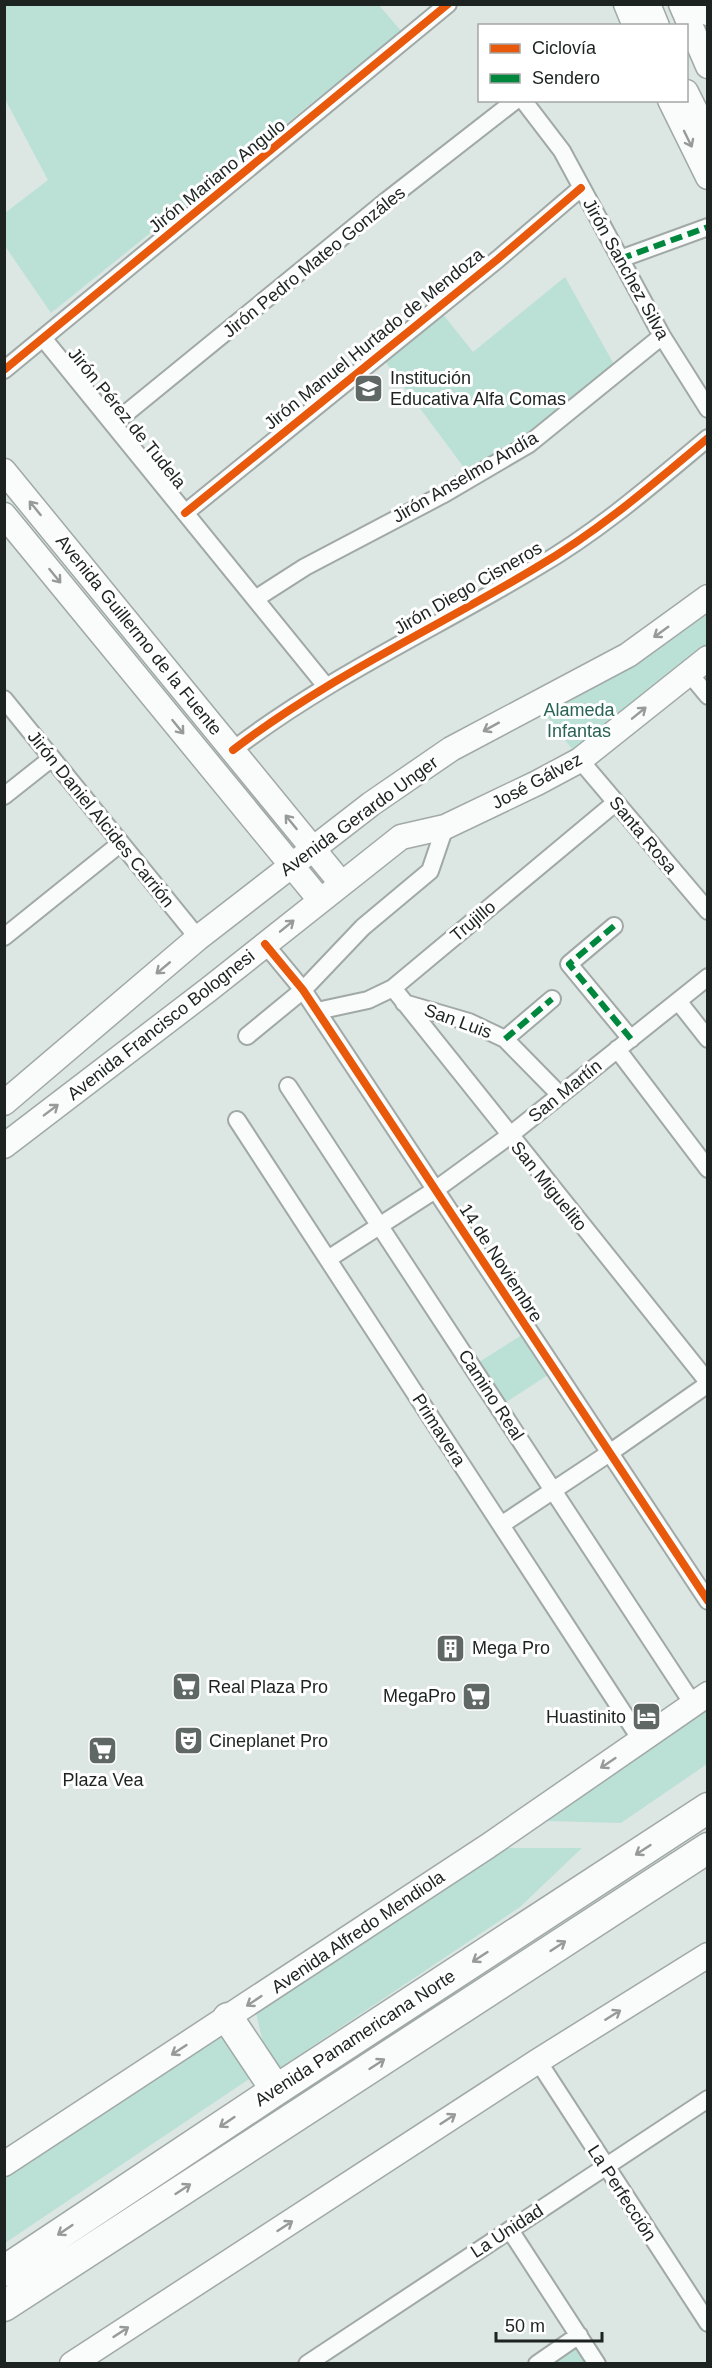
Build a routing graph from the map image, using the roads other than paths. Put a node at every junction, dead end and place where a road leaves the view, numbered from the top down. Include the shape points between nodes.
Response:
1 (448, 4) edge
2 (626, 4) edge
3 (648, 4) edge
4 (681, 4) edge
5 (704, 4) edge
6 (708, 13) edge
7 (634, 24) edge
8 (656, 24) edge
9 (708, 66) edge
10 (688, 94) edge
11 (513, 102) edge
12 (525, 102) edge
13 (671, 102) edge
14 (708, 136) edge
15 (708, 177) edge
16 (581, 188) junction
17 (708, 227) edge
18 (620, 259) junction
19 (662, 336) junction
20 (42, 338) junction
21 (4, 370) edge
22 (708, 409) edge
23 (113, 424) junction
24 (708, 438) edge
25 (4, 471) edge
26 (184, 513) junction
27 (4, 514) edge
28 (708, 597) edge
29 (255, 599) junction
30 (708, 658) edge
31 (688, 673) junction
32 (325, 685) junction
33 (708, 696) edge
34 (4, 699) edge
35 (233, 750) junction
36 (52, 758) junction
37 (580, 759) junction
38 (4, 796) edge
39 (615, 803) junction
40 (445, 827) junction
41 (401, 837) joint
42 (121, 843) junction
43 (312, 848) junction
44 (291, 865) junction
45 (341, 883) junction
46 (320, 900) junction
47 (708, 911) edge
48 (614, 926) dead end
49 (4, 938) edge
50 (198, 938) junction
51 (264, 944) junction
52 (708, 977) edge
53 (393, 988) junction
54 (303, 990) junction
55 (552, 999) dead end
56 (678, 1001) junction
57 (404, 1003) junction
58 (317, 1011) junction
59 (247, 1036) dead end
60 (505, 1039) junction
61 (708, 1039) edge
62 (624, 1044) junction
63 (38, 1074) junction
64 (288, 1086) dead end
65 (560, 1095) junction
66 (4, 1103) edge
67 (237, 1120) dead end
68 (4, 1136) edge
69 (509, 1136) junction
70 (4, 1146) edge
71 (708, 1169) edge
72 (435, 1190) junction
73 (380, 1224) junction
74 (328, 1259) junction
75 (708, 1383) edge
76 (608, 1454) junction
77 (553, 1490) junction
78 (501, 1525) junction
79 (708, 1601) edge
80 (700, 1699) edge
81 (642, 1740) junction
82 (702, 1808) edge
83 (704, 1851) edge
84 (708, 1955) edge
85 (228, 2018) junction
86 (538, 2061) junction
87 (276, 2090) junction
88 (705, 2107) edge
89 (4, 2164) edge
90 (605, 2167) junction
91 (510, 2230) junction
92 (4, 2271) edge
93 (4, 2306) edge
94 (708, 2323) edge
95 (579, 2335) junction
96 (72, 2364) edge
97 (307, 2364) edge
98 (537, 2364) edge
99 (597, 2364) edge

1 - 20 street, Jirón Mariano Angulo
2 - 7 main road
3 - 8 main road
4 - 9 main road
5 - 6 main road
10 - 14 main road
11 - 23 street, Jirón Pedro Mateo Gonzáles
12 - 16 street, Jirón Sanchez Silva via 562,151
13 -> 15 main road
16 - 18 street, Jirón Sanchez Silva
16 - 26 street, Jirón Manuel Hurtado de Mendoza
17 - 18 street
18 - 19 street, Jirón Sanchez Silva
19 - 22 street, Jirón Sanchez Silva
19 - 29 street, Jirón Anselmo Andía via 529,444 305,567
20 - 21 street, Jirón Mariano Angulo
20 - 23 street, Jirón Pérez de Tudela
23 - 26 street, Jirón Pérez de Tudela
24 - 32 street, Jirón Diego Cisneros via 616,515 538,567
35 -> 25 main road, Avenida Guillermo de la Fuente
26 - 29 street, Jirón Pérez de Tudela
27 -> 44 main road, Avenida Guillermo de la Fuente
28 -> 43 main road, Avenida Gerardo Unger via 628,655 451,749
29 - 32 street, Jirón Pérez de Tudela
30 - 31 main road, José Gálvez
31 - 33 street
37 -> 31 main road, José Gálvez
32 - 35 street, Jirón Diego Cisneros
34 - 36 street, Jirón Daniel Alcides Carrión
43 -> 35 main road, Avenida Guillermo de la Fuente
36 - 38 street
36 - 42 street, Jirón Daniel Alcides Carrión
37 - 39 street, Santa Rosa
37 - 40 main road, José Gálvez
39 - 47 street, Santa Rosa
39 - 53 street, Trujillo
40 - 41 main road, José Gálvez
40 - 54 street via 430,871 363,927
41 - 45 main road, Avenida Francisco Bolognesi
42 - 49 street
42 - 50 street, Jirón Daniel Alcides Carrión
43 - 44 main road, Avenida Gerardo Unger
43 - 45 main road, Avenida Guillermo de la Fuente
44 - 46 main road, Avenida Guillermo de la Fuente
44 - 50 main road, Avenida Gerardo Unger
45 - 46 main road, Avenida Francisco Bolognesi
51 -> 46 main road, Avenida Francisco Bolognesi
48 - 62 street via 569,964
50 -> 63 main road, Avenida Gerardo Unger
51 - 54 street, 14 de Noviembre
70 -> 51 main road, Avenida Francisco Bolognesi
52 - 56 street, San Martín
53 - 57 street, San Miguelito
53 - 58 street, Trujillo via 368,1000
54 - 58 street, 14 de Noviembre
54 - 59 street
55 - 60 street
56 - 61 street
56 - 62 street, San Martín
57 - 60 street, San Luis via 469,1022
57 - 69 street, San Miguelito
58 - 72 street, 14 de Noviembre
60 - 65 street, San Luis
62 - 65 street, San Martín
62 - 71 street
63 - 66 main road, Avenida Gerardo Unger
63 - 68 main road, Avenida Gerardo Unger
64 - 73 street, Camino Real
65 - 69 street, San Martín
67 - 74 street, Primavera
69 - 72 street, San Martín
69 - 75 street, San Miguelito
72 - 73 street, San Martín
72 - 76 street, 14 de Noviembre
73 - 74 street, San Martín
73 - 77 street, Camino Real
74 - 78 street, Primavera
75 - 76 street
76 - 77 street
76 - 79 street, 14 de Noviembre
77 - 78 street
77 - 80 street, Camino Real
78 - 81 street, Primavera
80 - 81 main road, Avenida Alfredo Mendiola
81 -> 85 main road, Avenida Alfredo Mendiola
82 -> 87 highway, Avenida Panamericana Norte
93 -> 83 highway, Avenida Panamericana Norte
86 -> 84 main road
85 - 87 highway
85 -> 89 main road, Avenida Alfredo Mendiola
86 - 90 street, La Perfección
96 -> 86 main road
87 -> 92 highway, Avenida Panamericana Norte
88 - 90 street, La Unidad
90 - 91 street, La Unidad
90 - 94 street, La Perfección
91 - 95 street
91 - 97 street, La Unidad
95 - 98 street
95 - 99 street

